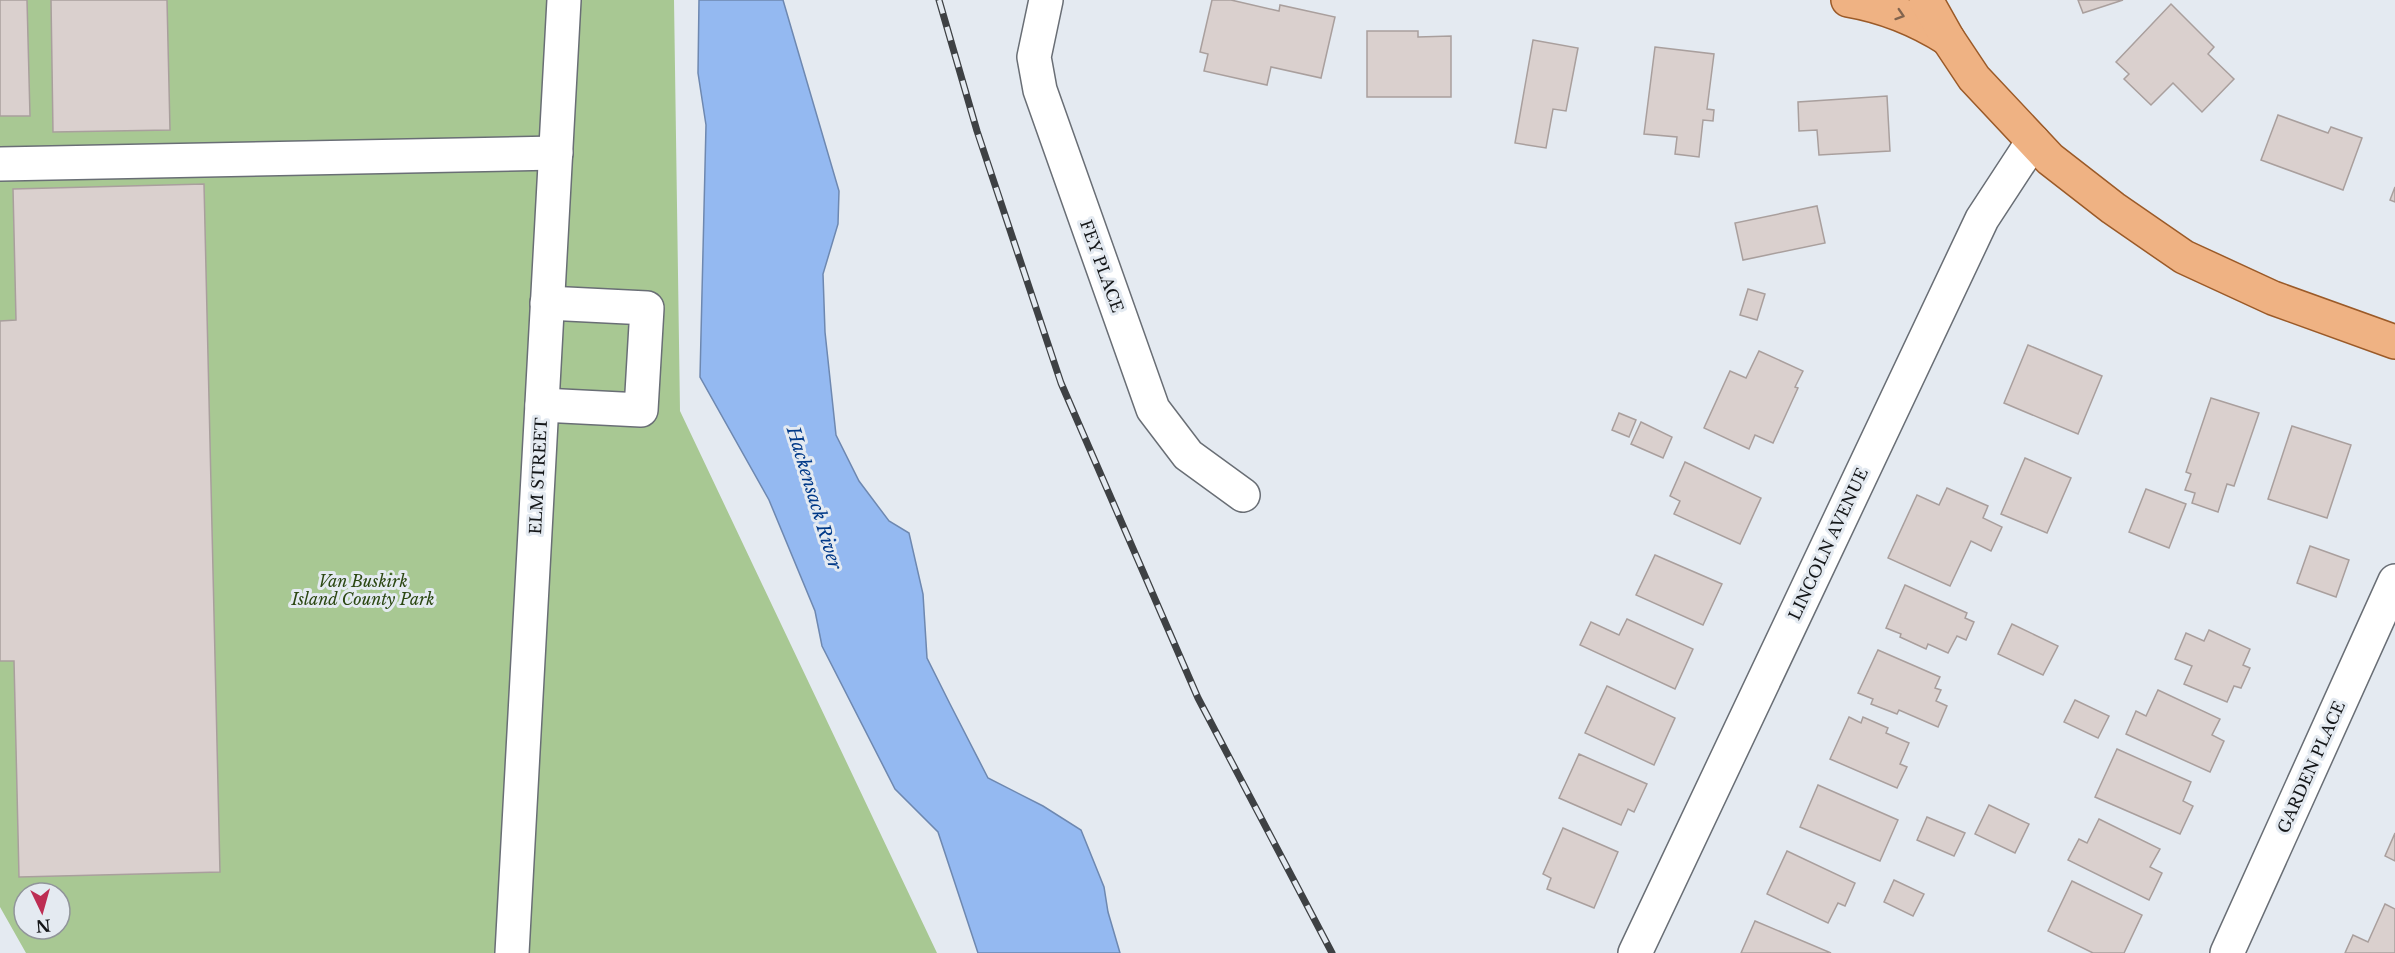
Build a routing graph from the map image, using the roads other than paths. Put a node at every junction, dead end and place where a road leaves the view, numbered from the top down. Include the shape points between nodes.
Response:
1 (564, 0) edge
2 (1046, 0) edge
3 (1848, 0) edge
4 (1926, 0) edge
5 (1948, 39) junction
6 (2032, 141) junction
7 (556, 153) junction
8 (0, 164) edge
9 (547, 303) junction
10 (2395, 342) edge
11 (542, 405) junction
12 (1242, 495) dead end
13 (2395, 581) edge
14 (512, 953) edge
15 (1635, 953) edge
16 (2227, 953) edge

1 - 7 street, ELM STREET
2 - 12 street, FEY PLACE via 1034,57 1040,90 1153,409 1188,455
3 -> 5 main road via 1906,17
4 - 5 main road
5 - 6 main road via 1974,78
6 - 10 main road via 2091,191 2184,256 2272,298
6 - 15 street, LINCOLN AVENUE via 1982,219
7 - 8 street
7 - 9 street, ELM STREET
9 - 11 street, ELM STREET
9 - 11 street via 647,308 641,410
11 - 14 street, ELM STREET
13 - 16 street, GARDEN PLACE

